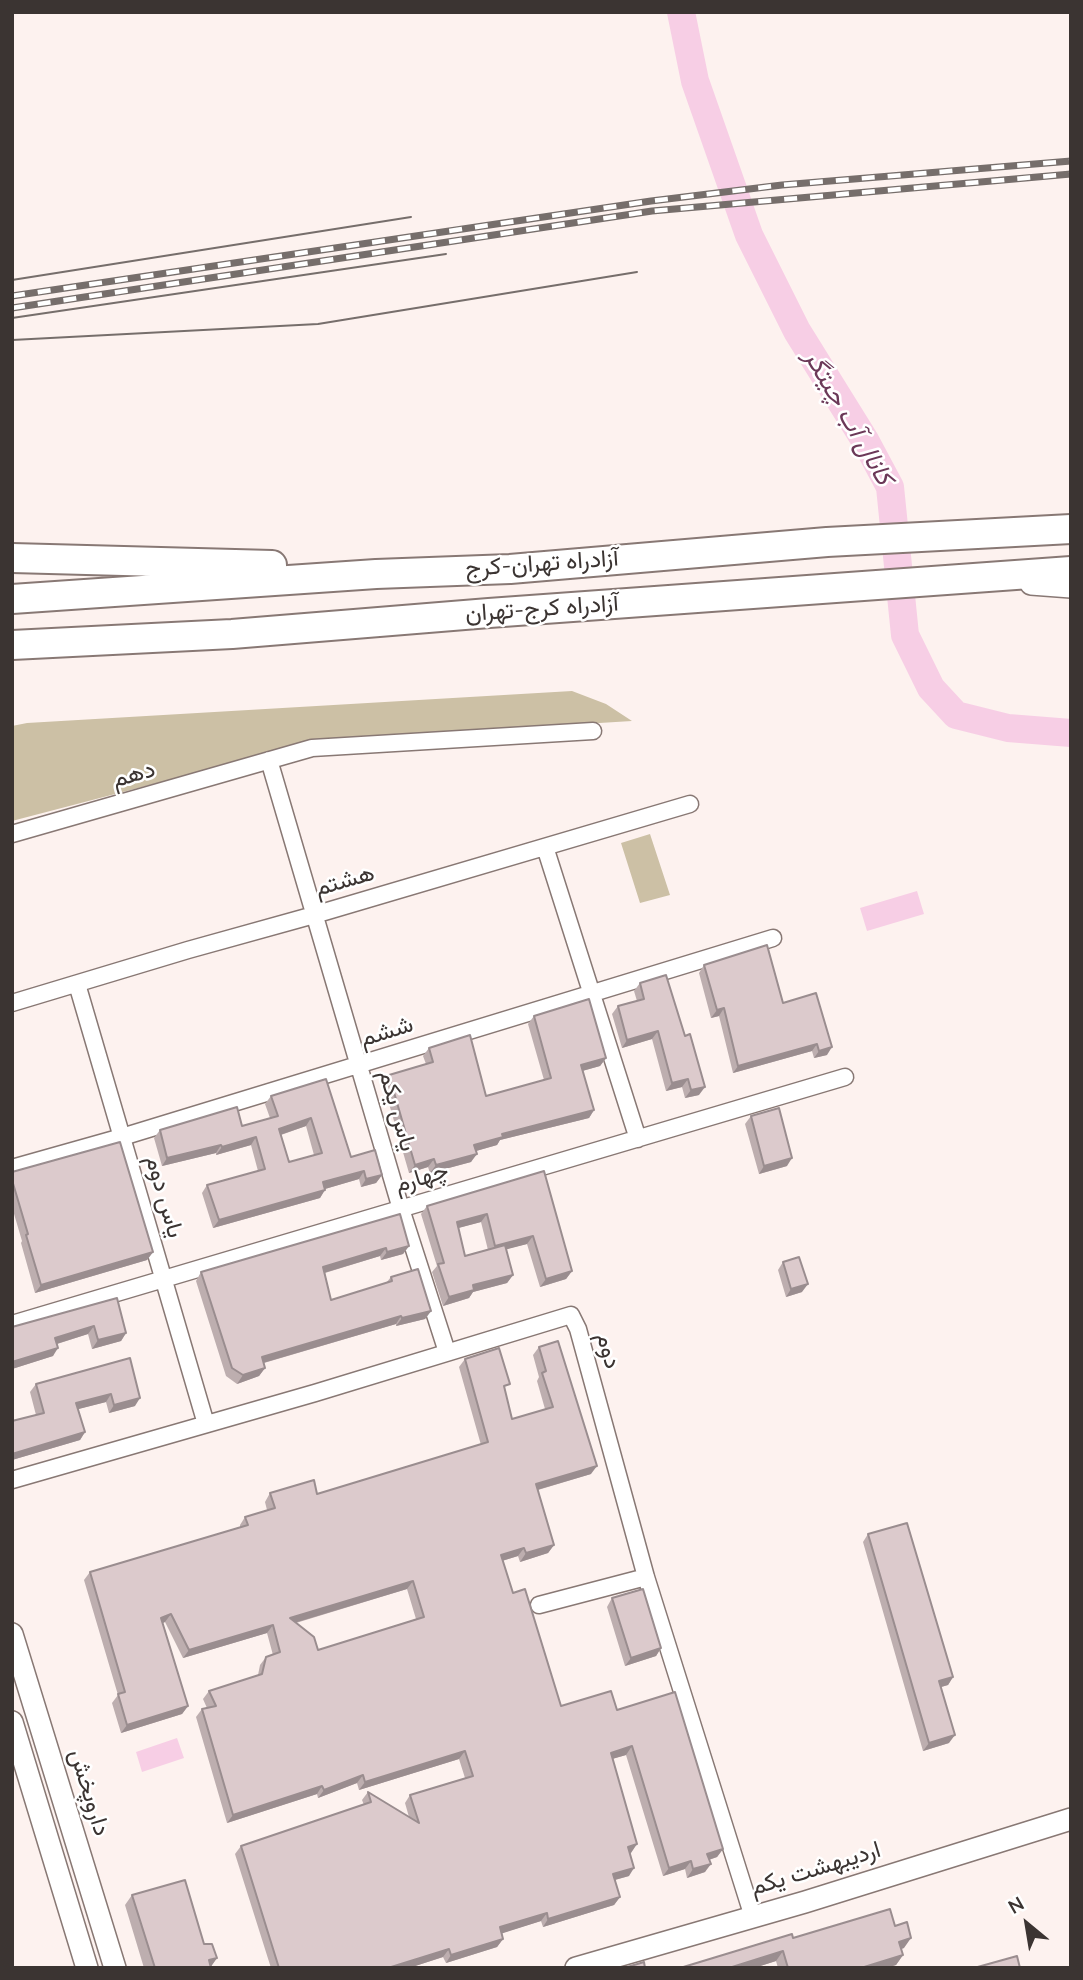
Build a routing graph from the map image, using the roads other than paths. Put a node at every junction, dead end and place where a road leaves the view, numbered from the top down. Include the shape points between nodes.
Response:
1 (1071, 529) edge
2 (12, 558) edge
3 (1071, 571) edge
4 (376, 574) junction
5 (949, 580) junction
6 (1071, 587) edge
7 (12, 599) edge
8 (71, 640) junction
9 (12, 645) edge
10 (12, 653) edge
11 (593, 731) dead end
12 (269, 760) junction
13 (690, 804) dead end
14 (12, 834) edge
15 (545, 847) junction
16 (314, 915) junction
17 (774, 938) dead end
18 (77, 984) junction
19 (591, 994) junction
20 (12, 1003) edge
21 (359, 1065) junction
22 (845, 1077) dead end
23 (122, 1137) junction
24 (638, 1139) junction
25 (12, 1168) edge
26 (401, 1209) junction
27 (163, 1280) junction
28 (12, 1324) edge
29 (447, 1352) junction
30 (206, 1424) junction
31 (12, 1480) edge
32 (646, 1577) junction
33 (539, 1605) dead end
34 (13, 1638) edge
35 (12, 1723) edge
36 (1071, 1819) edge
37 (753, 1917) junction
38 (87, 1968) edge
39 (114, 1968) edge
40 (576, 1968) edge

1 - 4 highway, آزادراه تهران-کرج via 827,542 510,569
2 - 4 highway via 220,563
3 - 5 highway, آزادراه کرج-تهران
4 - 7 highway, آزادراه تهران-کرج
5 - 6 street
5 - 8 highway, آزادراه کرج-تهران via 232,634
8 - 9 highway, آزادراه کرج-تهران
8 - 10 highway
11 - 12 street, دهم via 312,748
12 - 14 street, دهم
12 - 16 street, یاس یکم
13 - 15 street, هشتم
15 - 16 street, هشتم
15 - 19 street
16 - 18 street, هشتم
16 - 21 street, یاس یکم
17 - 19 street, ششم
18 - 20 street, هشتم
18 - 23 street, یاس دوم
19 - 21 street, ششم
19 - 24 street
21 - 23 street, ششم
21 - 26 street, یاس یکم
22 - 24 street, چهارم
23 - 25 street, ششم
23 - 27 street, یاس دوم
24 - 26 street, چهارم
26 - 27 street, چهارم
26 - 29 street, یاس یکم
27 - 28 street, چهارم
27 - 30 street, یاس دوم
29 - 30 street, دوم
29 - 32 street, دوم via 571,1315
30 - 31 street, دوم
32 - 33 street
32 - 37 street, دوم
34 - 39 street, داروپخش
35 - 38 street
36 - 37 street, اردیبهشت یکم
37 - 40 street, اردیبهشت یکم

